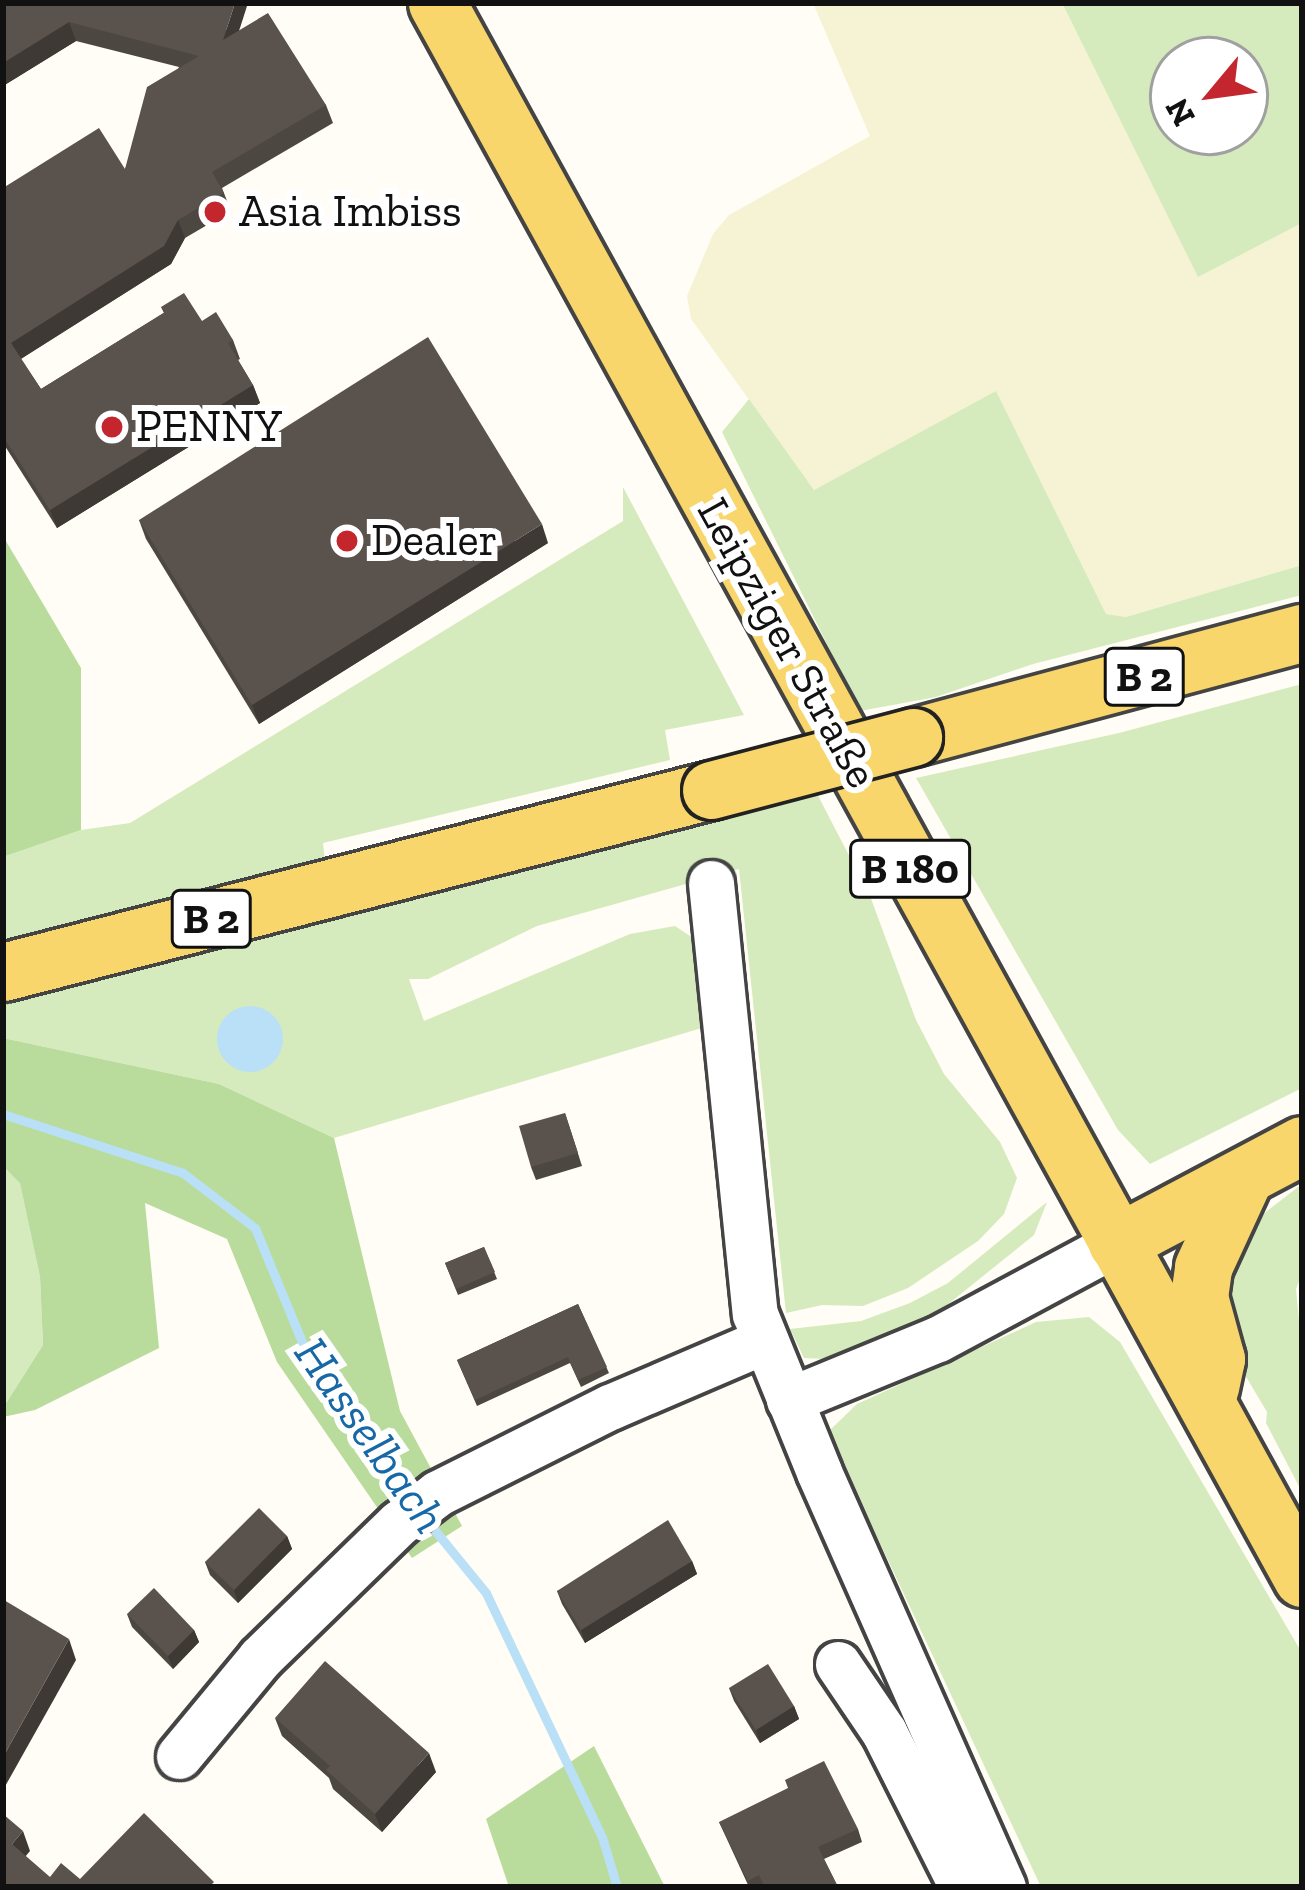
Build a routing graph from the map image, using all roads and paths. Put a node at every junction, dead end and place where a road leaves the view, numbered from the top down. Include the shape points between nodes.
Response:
1 (437, 3) edge
2 (1302, 633) edge
3 (711, 883) dead end
4 (3, 972) edge
5 (1302, 1145) edge
6 (1243, 1180) junction
7 (1117, 1243) junction
8 (764, 1341) junction
9 (788, 1400) junction
10 (1206, 1403) junction
11 (1290, 1556) edge
12 (838, 1664) dead end
13 (179, 1756) dead end
14 (962, 1887) edge
15 (1003, 1887) edge

1 - 7 main road, Leipziger Straße / B 180
2 - 4 main road, B 2, bridge
3 - 8 street via 752,1292
5 - 6 main road
6 - 7 main road
6 - 10 main road via 1202,1267 1199,1297 1216,1359
7 - 9 street via 938,1339
7 - 10 main road, Leipziger Straße / B 180
8 - 9 street
8 - 13 street via 438,1493 260,1658
9 - 15 street
10 - 11 main road, Leipziger Straße / B 180
12 - 14 street via 884,1732

